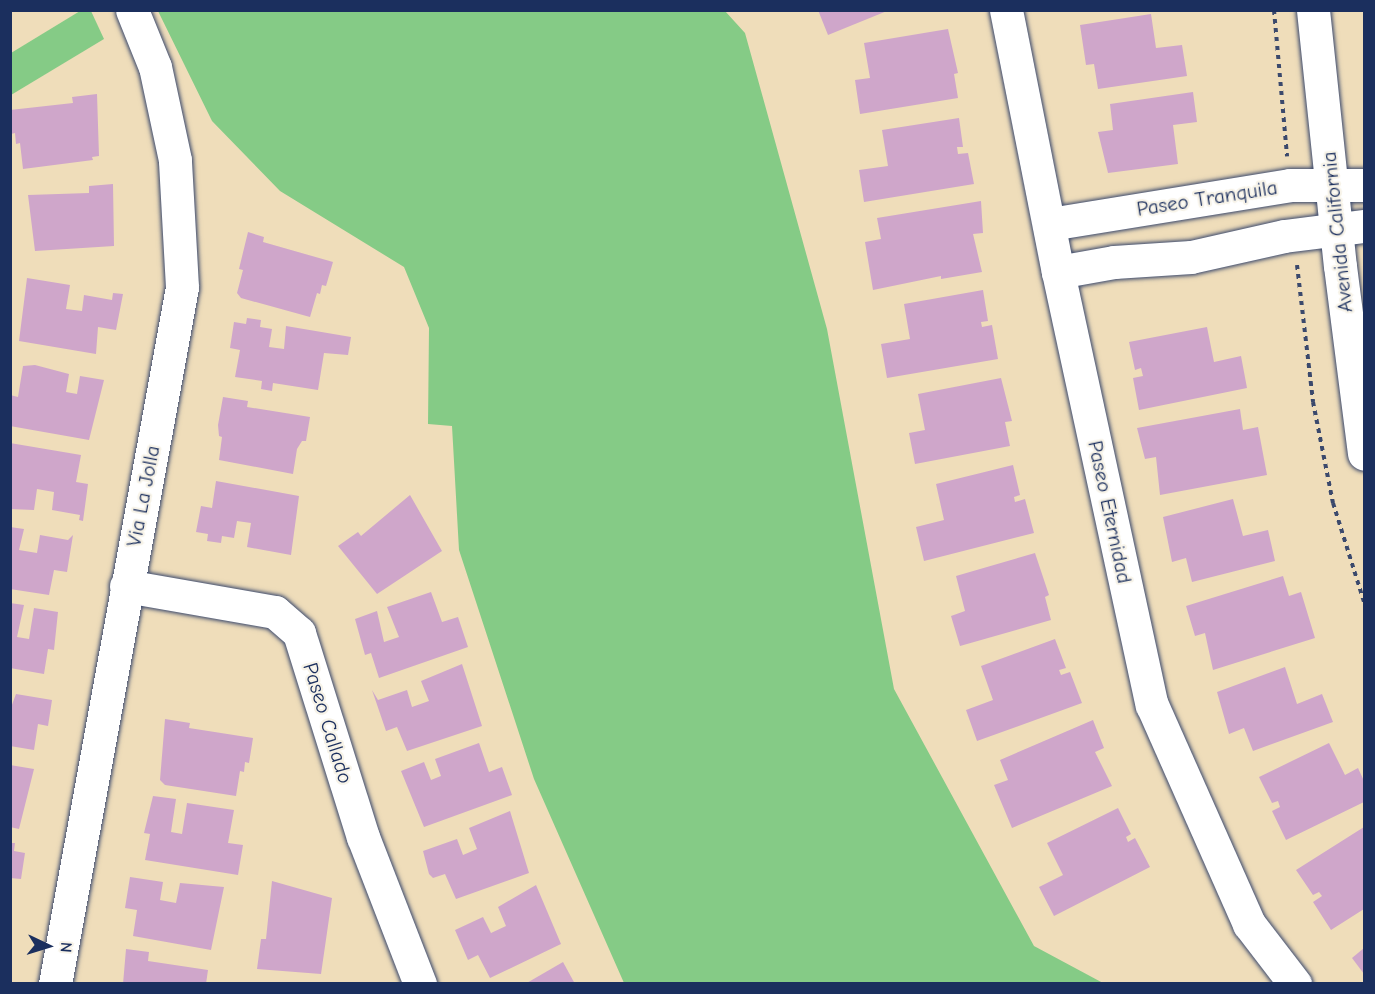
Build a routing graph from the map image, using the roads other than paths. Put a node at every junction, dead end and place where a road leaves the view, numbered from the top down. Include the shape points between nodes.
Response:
1 (132, 10) edge
2 (1006, 10) edge
3 (1313, 10) edge
4 (1331, 185) junction
5 (1365, 185) edge
6 (1148, 208) junction
7 (1050, 224) junction
8 (1350, 228) edge
9 (1154, 258) junction
10 (1058, 272) junction
11 (1365, 453) edge
12 (126, 586) junction
13 (55, 984) edge
14 (420, 984) edge
15 (1295, 984) edge

1 - 12 street, Via La Jolla via 154,67 176,160 182,287
2 - 7 street, Paseo Eternidad
3 - 4 street, Avenida California
4 - 5 street, Paseo Tranquila
4 - 6 street, Paseo Tranquila via 1290,185
4 - 8 street, Avenida California
6 - 7 street, Paseo Tranquila
6 - 9 street
7 - 10 street, Paseo Eternidad
8 - 9 street via 1191,257
8 - 11 street, Avenida California
9 - 10 street
10 - 15 street, Paseo Eternidad via 1152,705 1249,924
12 - 13 street, Via La Jolla
12 - 14 street, Paseo Callado via 275,612 299,633 363,837

